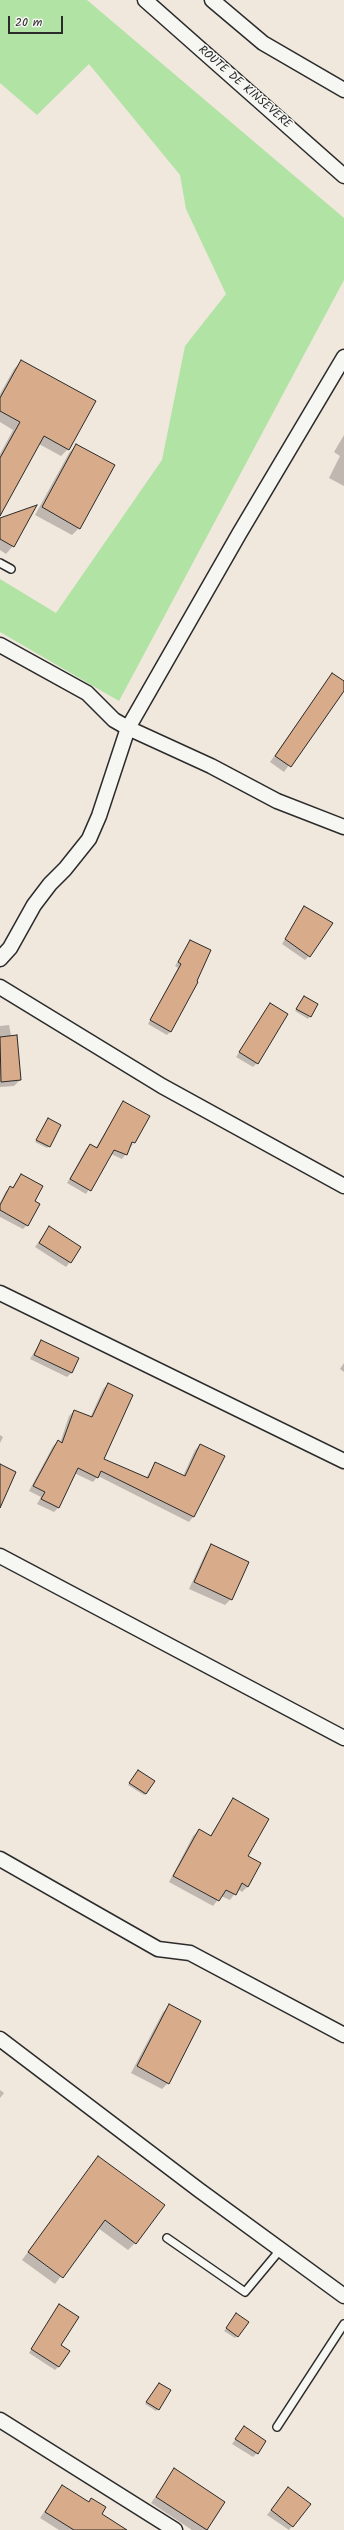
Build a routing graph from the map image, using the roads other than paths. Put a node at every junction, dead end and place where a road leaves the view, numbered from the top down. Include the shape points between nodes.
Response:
1 (145, 0) edge
2 (212, 0) edge
3 (344, 90) edge
4 (344, 176) edge
5 (344, 357) edge
6 (0, 563) edge
7 (11, 569) dead end
8 (0, 645) edge
9 (128, 728) junction
10 (344, 827) edge
11 (0, 960) edge
12 (0, 987) edge
13 (344, 1186) edge
14 (0, 1293) edge
15 (344, 1461) edge
16 (0, 1556) edge
17 (344, 1738) edge
18 (0, 1860) edge
19 (344, 2034) edge
20 (0, 2039) edge
21 (167, 2238) dead end
22 (280, 2250) junction
23 (344, 2296) edge
24 (344, 2324) edge
25 (0, 2420) edge
26 (277, 2427) dead end
27 (175, 2530) edge

1 - 4 street, ROUTE DE KINSEVERE
2 - 3 street via 263,43
5 - 9 street
6 - 7 lane
8 - 9 street via 87,693 114,720
9 - 10 street via 277,800
9 - 11 street via 100,816 89,838 46,889
12 - 13 street via 162,1086
14 - 15 street
16 - 17 street
18 - 19 street via 158,1949 190,1953
20 - 22 street
21 - 22 lane via 246,2292
22 - 23 street
24 - 26 lane
25 - 27 street

